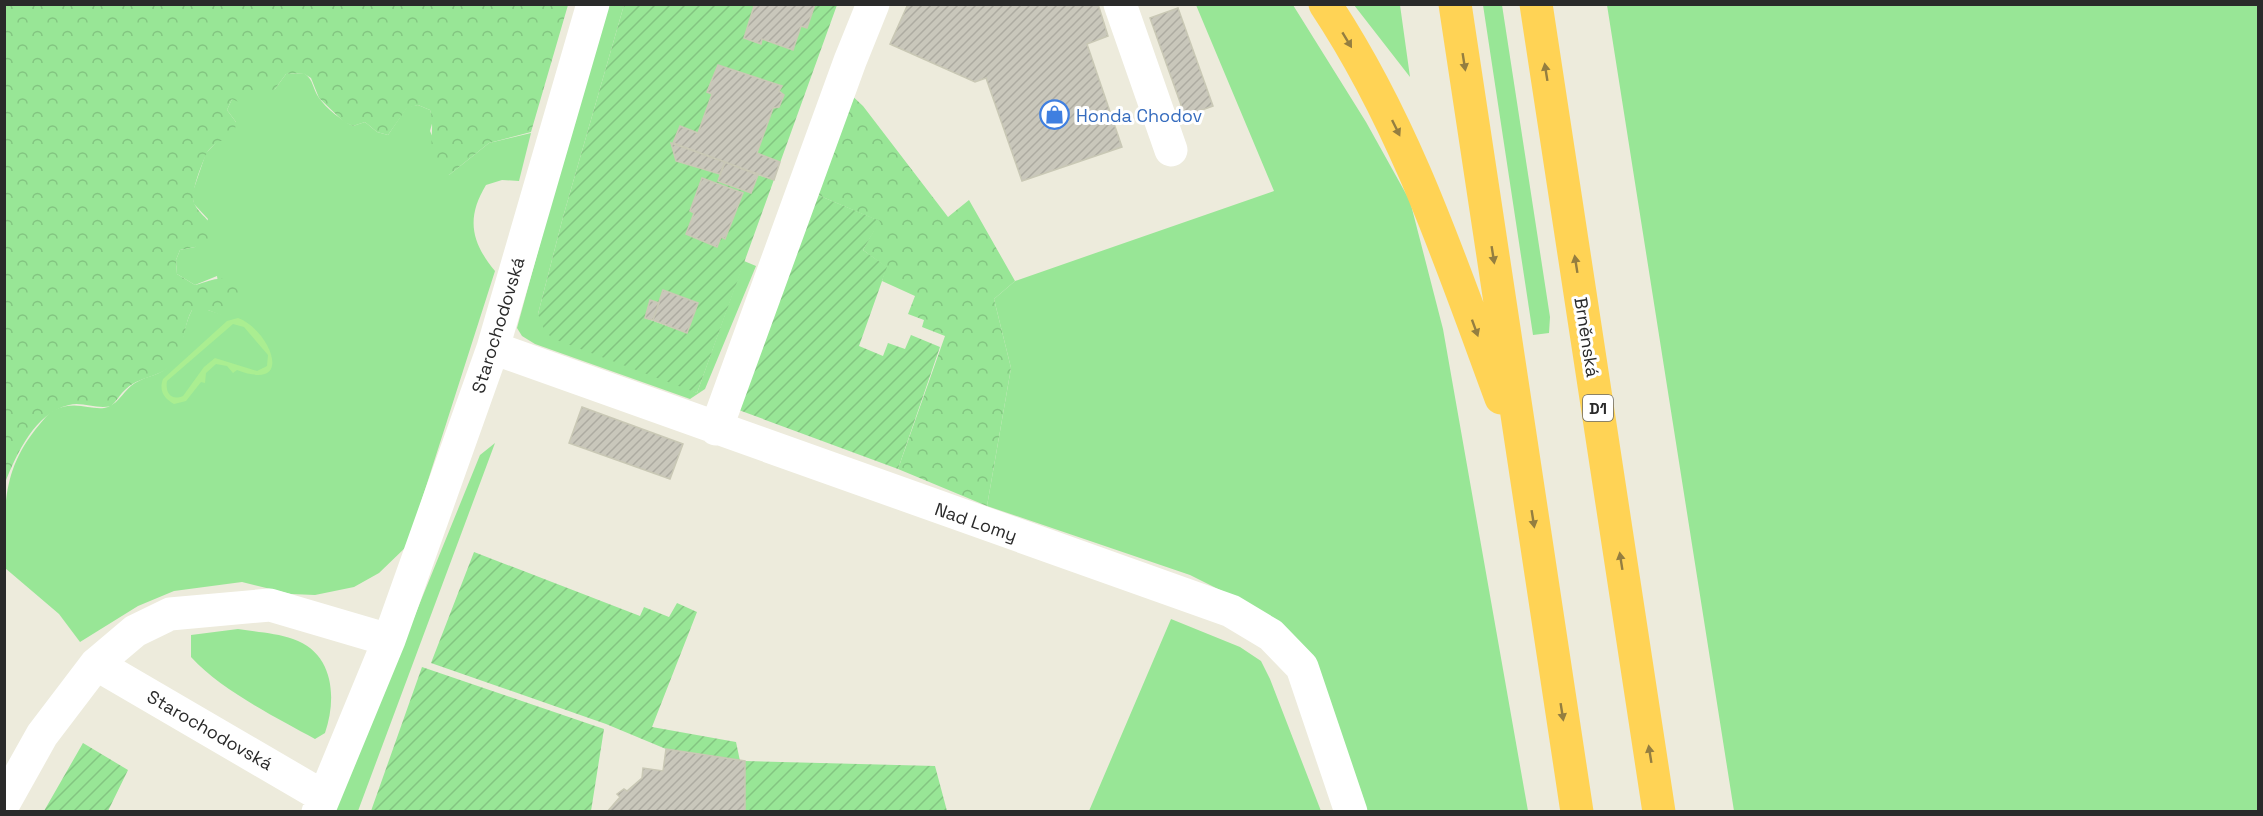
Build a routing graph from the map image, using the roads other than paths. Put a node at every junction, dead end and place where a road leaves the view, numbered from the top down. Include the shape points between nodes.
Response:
1 (593, 4) edge
2 (873, 4) edge
3 (1120, 4) edge
4 (1325, 4) edge
5 (1455, 4) edge
6 (1536, 4) edge
7 (1171, 150) dead end
8 (493, 348) junction
9 (716, 429) junction
10 (1525, 462) junction
11 (389, 640) junction
12 (96, 664) junction
13 (4, 803) edge
14 (321, 804) edge
15 (1351, 812) edge
16 (1577, 812) edge
17 (1659, 812) edge

1 - 8 street, Starochodovská
2 - 9 street
3 - 7 street
4 -> 10 highway via 1397,129
5 -> 10 highway
17 -> 6 highway, Brněnská / D1
8 - 9 street, Nad Lomy
8 - 11 street, Starochodovská
9 - 15 street, Nad Lomy via 1231,611 1271,635 1302,667
10 -> 16 highway
11 - 12 street via 270,605 170,614 135,631
11 - 14 street, Starochodovská
12 - 13 street via 42,735
12 - 14 street, Starochodovská

